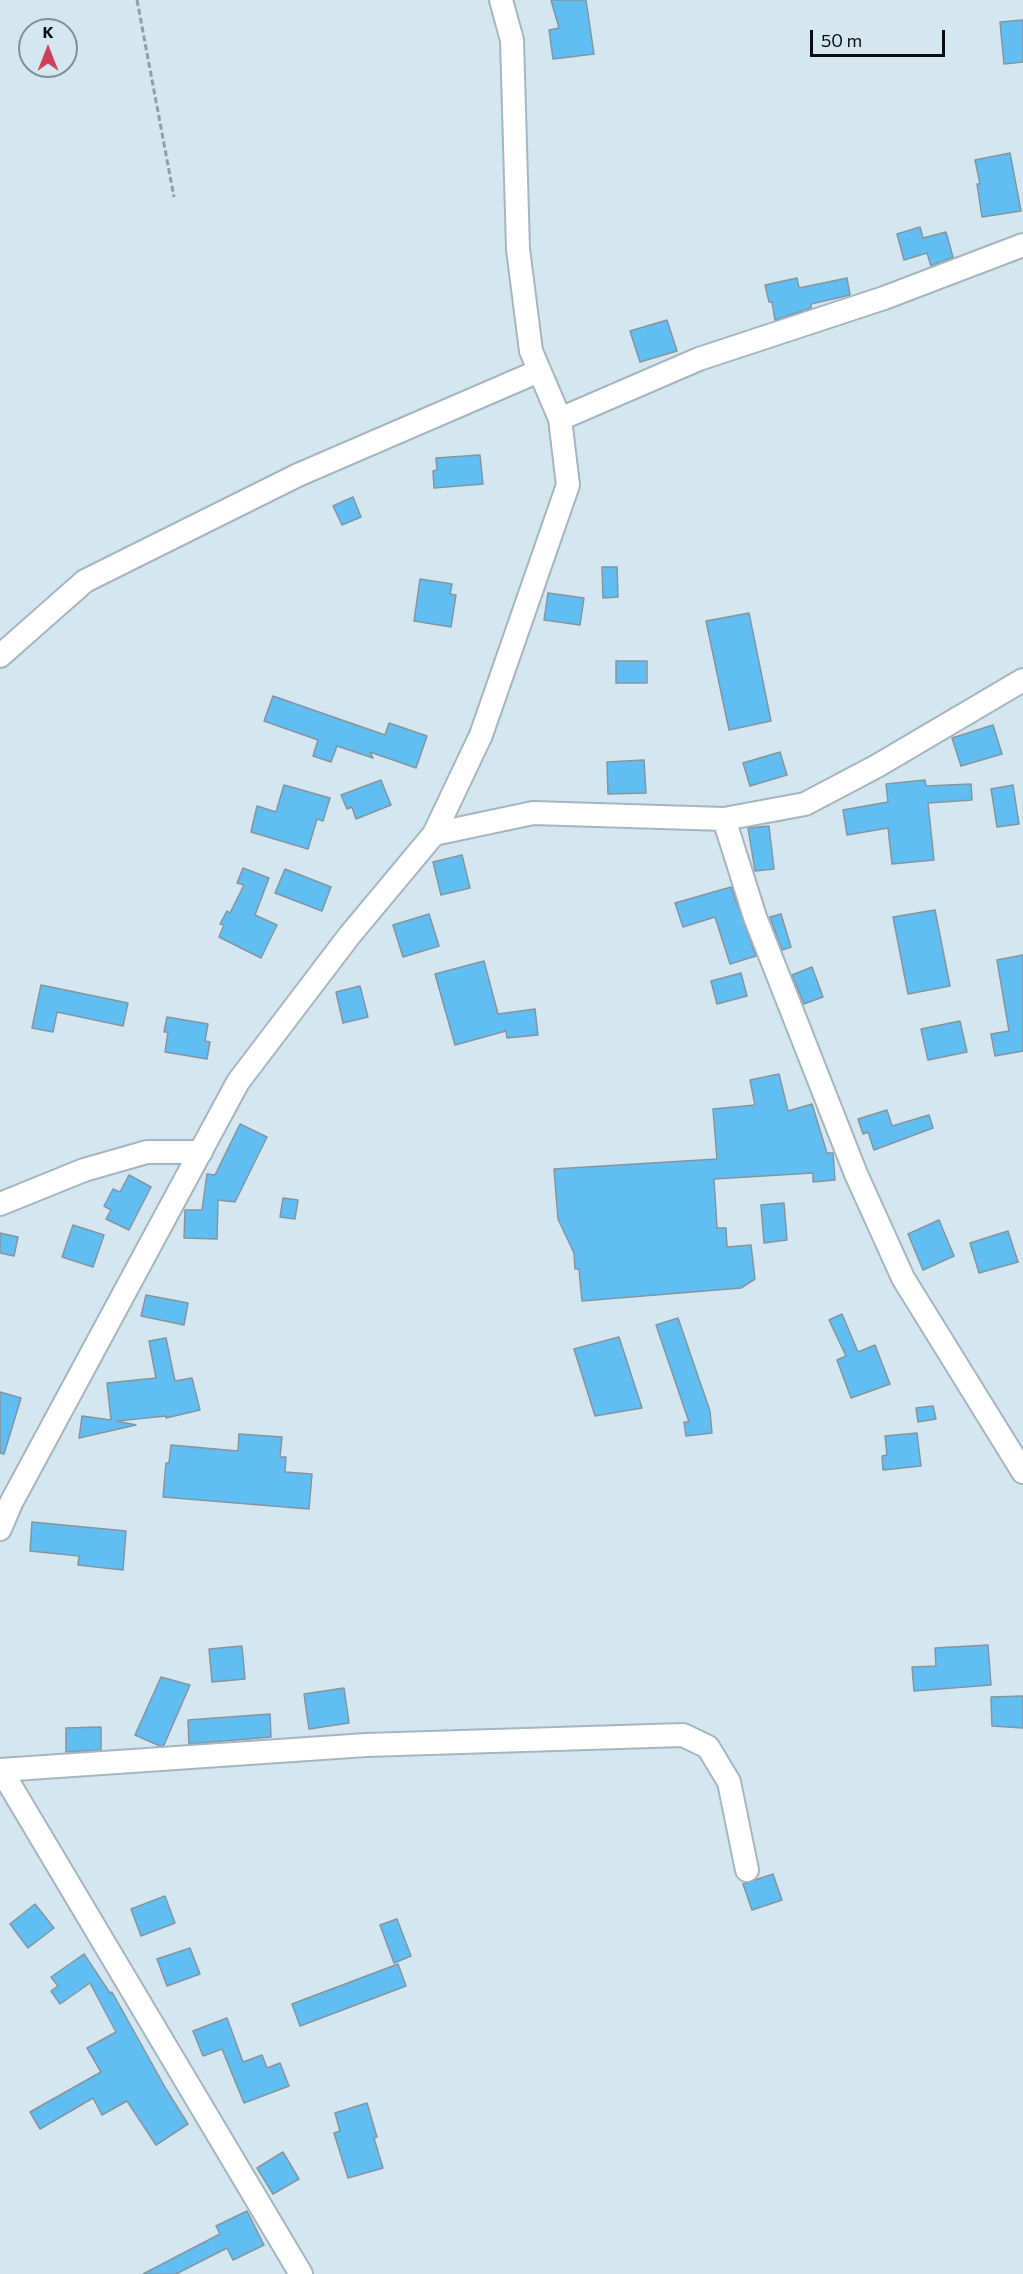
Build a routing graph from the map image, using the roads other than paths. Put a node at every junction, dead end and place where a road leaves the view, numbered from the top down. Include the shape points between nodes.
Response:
1 (501, 0) edge
2 (1023, 245) edge
3 (539, 371) junction
4 (560, 419) junction
5 (0, 656) edge
6 (1023, 680) edge
7 (724, 819) junction
8 (434, 834) junction
9 (201, 1152) junction
10 (0, 1204) edge
11 (1023, 1472) edge
12 (0, 1529) edge
13 (0, 1771) edge
14 (747, 1870) dead end
15 (301, 2274) edge

1 - 3 street via 512,40 519,249 531,351
2 - 4 street via 884,298 699,359
3 - 4 street
3 - 5 street via 298,475 86,581
4 - 8 street via 568,485 481,735
6 - 7 street via 805,804
7 - 8 street via 533,813
7 - 11 street via 759,928 856,1174 903,1278
8 - 9 street via 349,936 238,1082
9 - 10 street via 147,1152 84,1170
9 - 12 street
13 - 14 street via 366,1745 683,1735 708,1747 729,1782
13 - 15 street

